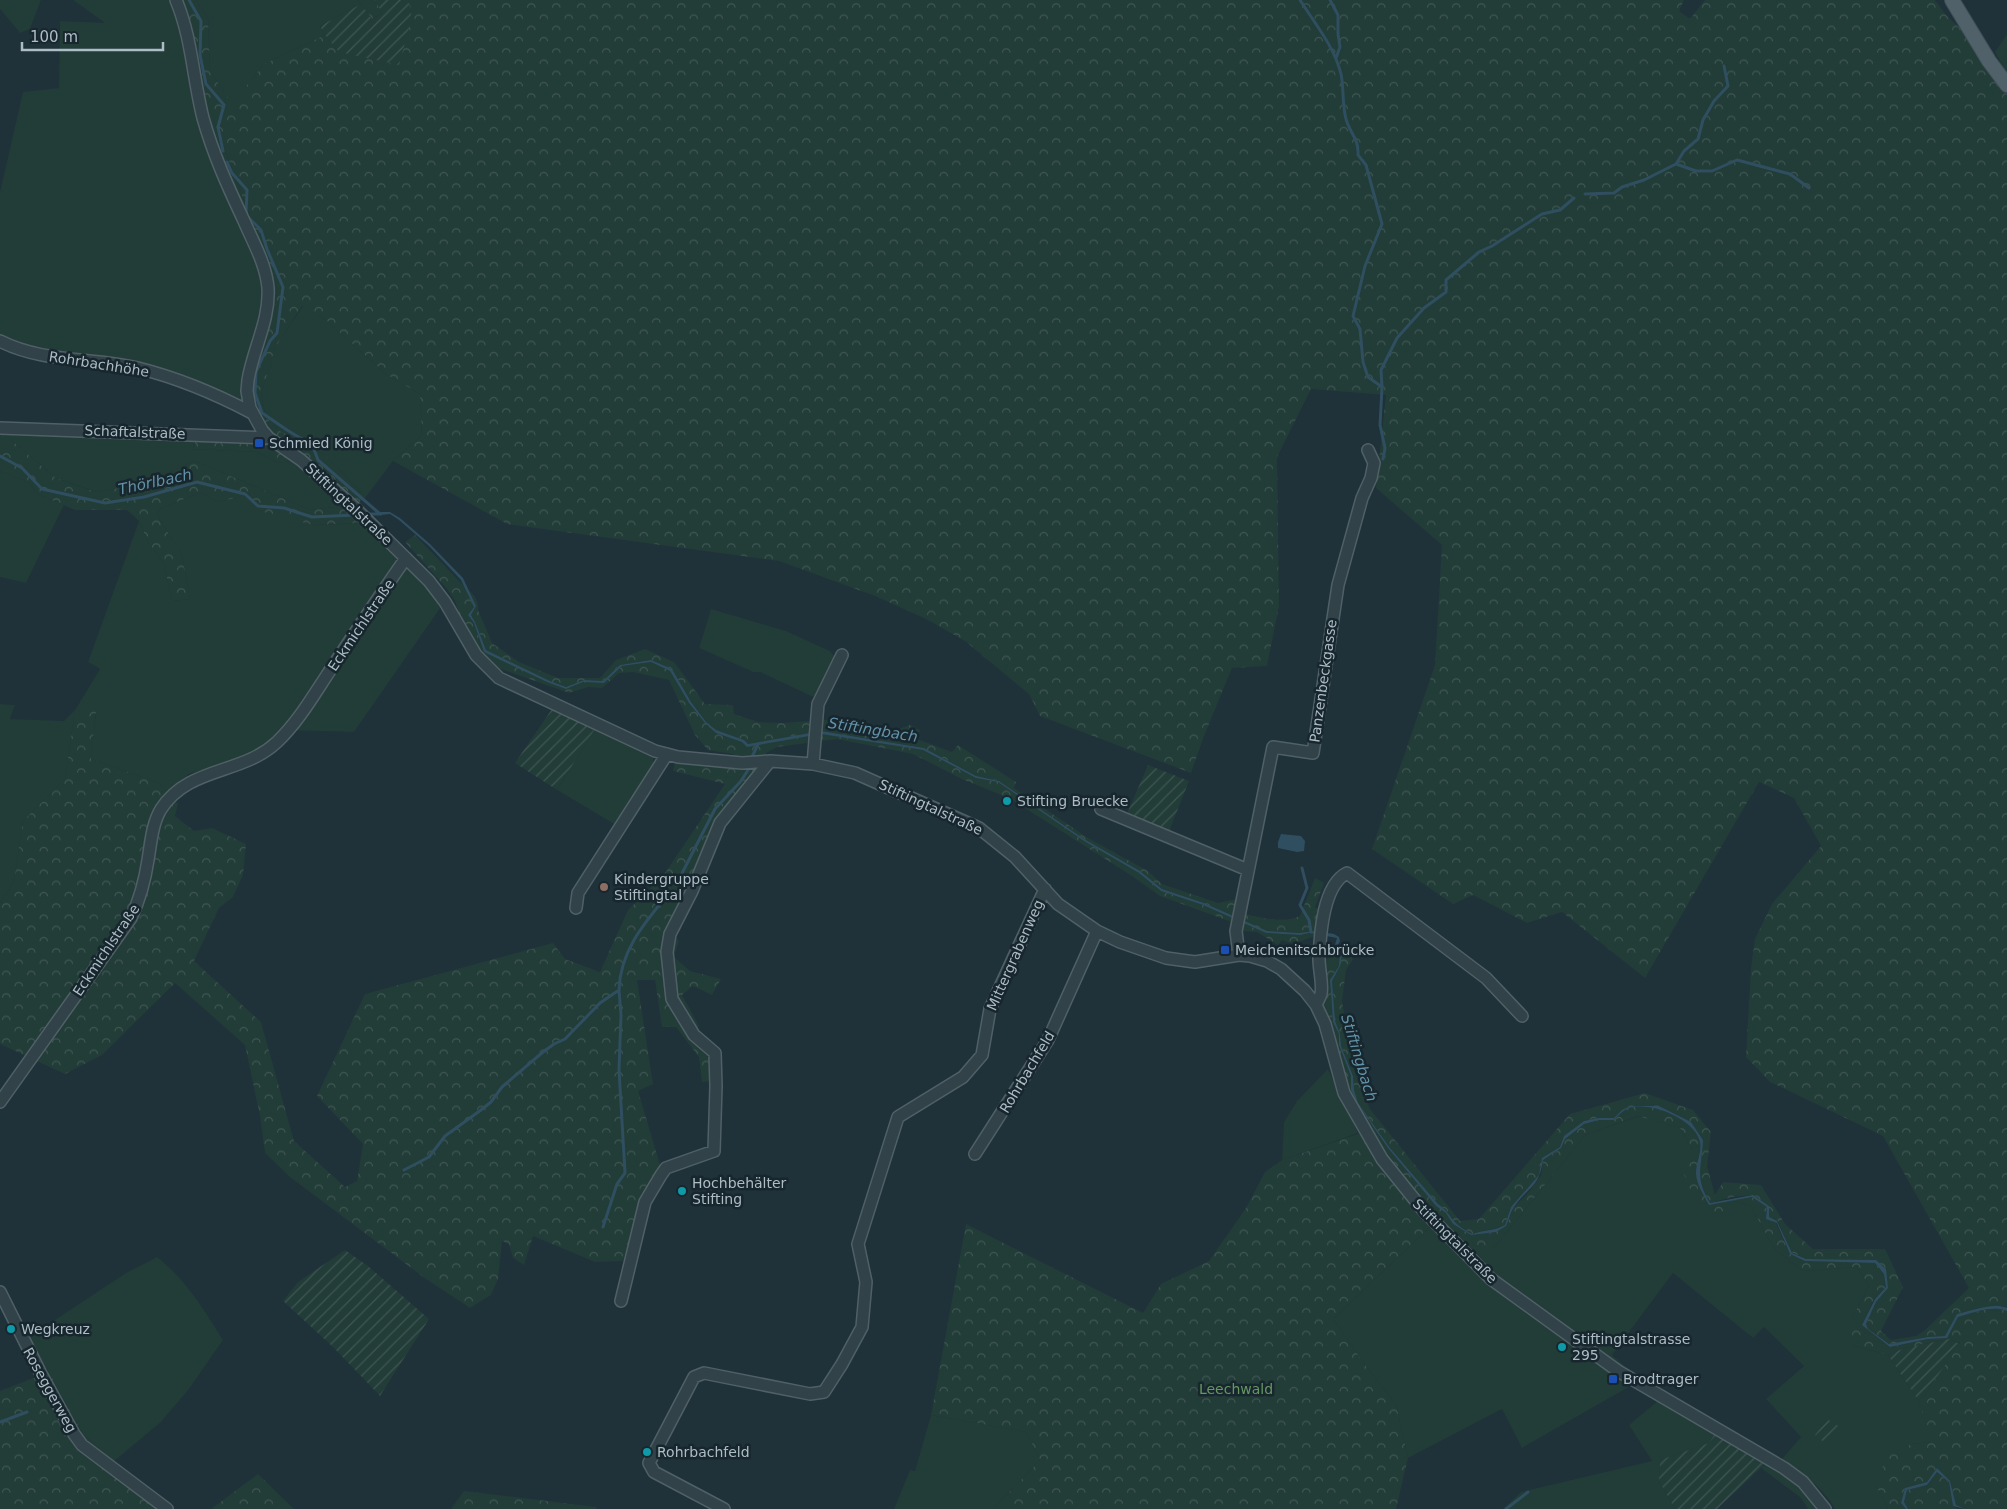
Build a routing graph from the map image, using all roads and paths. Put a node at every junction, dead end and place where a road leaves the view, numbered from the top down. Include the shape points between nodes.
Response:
1 (176, 0) edge
2 (1952, 0) edge
3 (2007, 85) edge
4 (0, 341) edge
5 (252, 413) junction
6 (0, 428) edge
7 (270, 438) junction
8 (1368, 450) dead end
9 (406, 558) junction
10 (842, 654) dead end
11 (667, 754) junction
12 (770, 762) junction
13 (813, 764) junction
14 (1102, 809) dead end
15 (1248, 870) junction
16 (1045, 888) junction
17 (576, 908) dead end
18 (1097, 931) junction
19 (1239, 955) junction
20 (1316, 1004) junction
21 (1522, 1016) dead end
22 (0, 1102) edge
23 (975, 1154) dead end
24 (0, 1292) edge
25 (622, 1301) dead end
26 (167, 1509) edge
27 (724, 1509) edge
28 (1825, 1509) edge

1 - 5 street, Stiftingtalstraße via 186,28 209,139 261,260 268,285 268,308 248,380
2 - 3 main road
4 - 5 street, Rohrbachhöhe via 14,348 60,359 138,368 196,387
5 - 7 street, Stiftingtalstraße
6 - 7 street, Schaftalstraße
7 - 9 street, Stiftingtalstraße via 301,460
8 - 15 street, Panzenbeckgasse via 1374,463 1338,585 1313,753 1272,747
9 - 11 street, Stiftingtalstraße via 430,581 476,655 499,678 592,720 640,746
9 - 22 street, Eckmichlstraße via 311,700 277,742 259,756 192,780 178,789 160,810 152,832 141,894 131,918
10 - 13 street via 818,704
11 - 12 street, Stiftingtalstraße via 742,763
11 - 17 street via 578,893
12 - 13 street, Stiftingtalstraße
12 - 25 street via 720,823 670,934 667,952 672,999 694,1035 715,1053 714,1151 666,1168 644,1202
13 - 16 street, Stiftingtalstraße via 871,779 979,828 1015,856
14 - 15 street
15 - 19 street, Panzenbeckgasse via 1236,931
16 - 18 street, Stiftingtalstraße via 1072,915
16 - 27 street, Mittergrabenweg via 990,1009 982,1055 963,1077 898,1117 858,1244 866,1282 862,1327 824,1392 810,1394 704,1373 694,1377 649,1463 654,1472
18 - 19 street, Stiftingtalstraße via 1172,959 1194,962
18 - 23 street, Rohrbachfeld via 1048,1040
19 - 20 street, Stiftingtalstraße via 1260,958 1280,969
20 - 21 street via 1321,994 1321,931 1330,895 1338,878 1347,873 1486,978
20 - 28 street, Stiftingtalstraße via 1325,1024 1344,1093 1360,1124 1401,1184 1472,1262 1618,1371 1784,1468 1802,1482
24 - 26 street, Roseggerweg via 36,1365 82,1445

